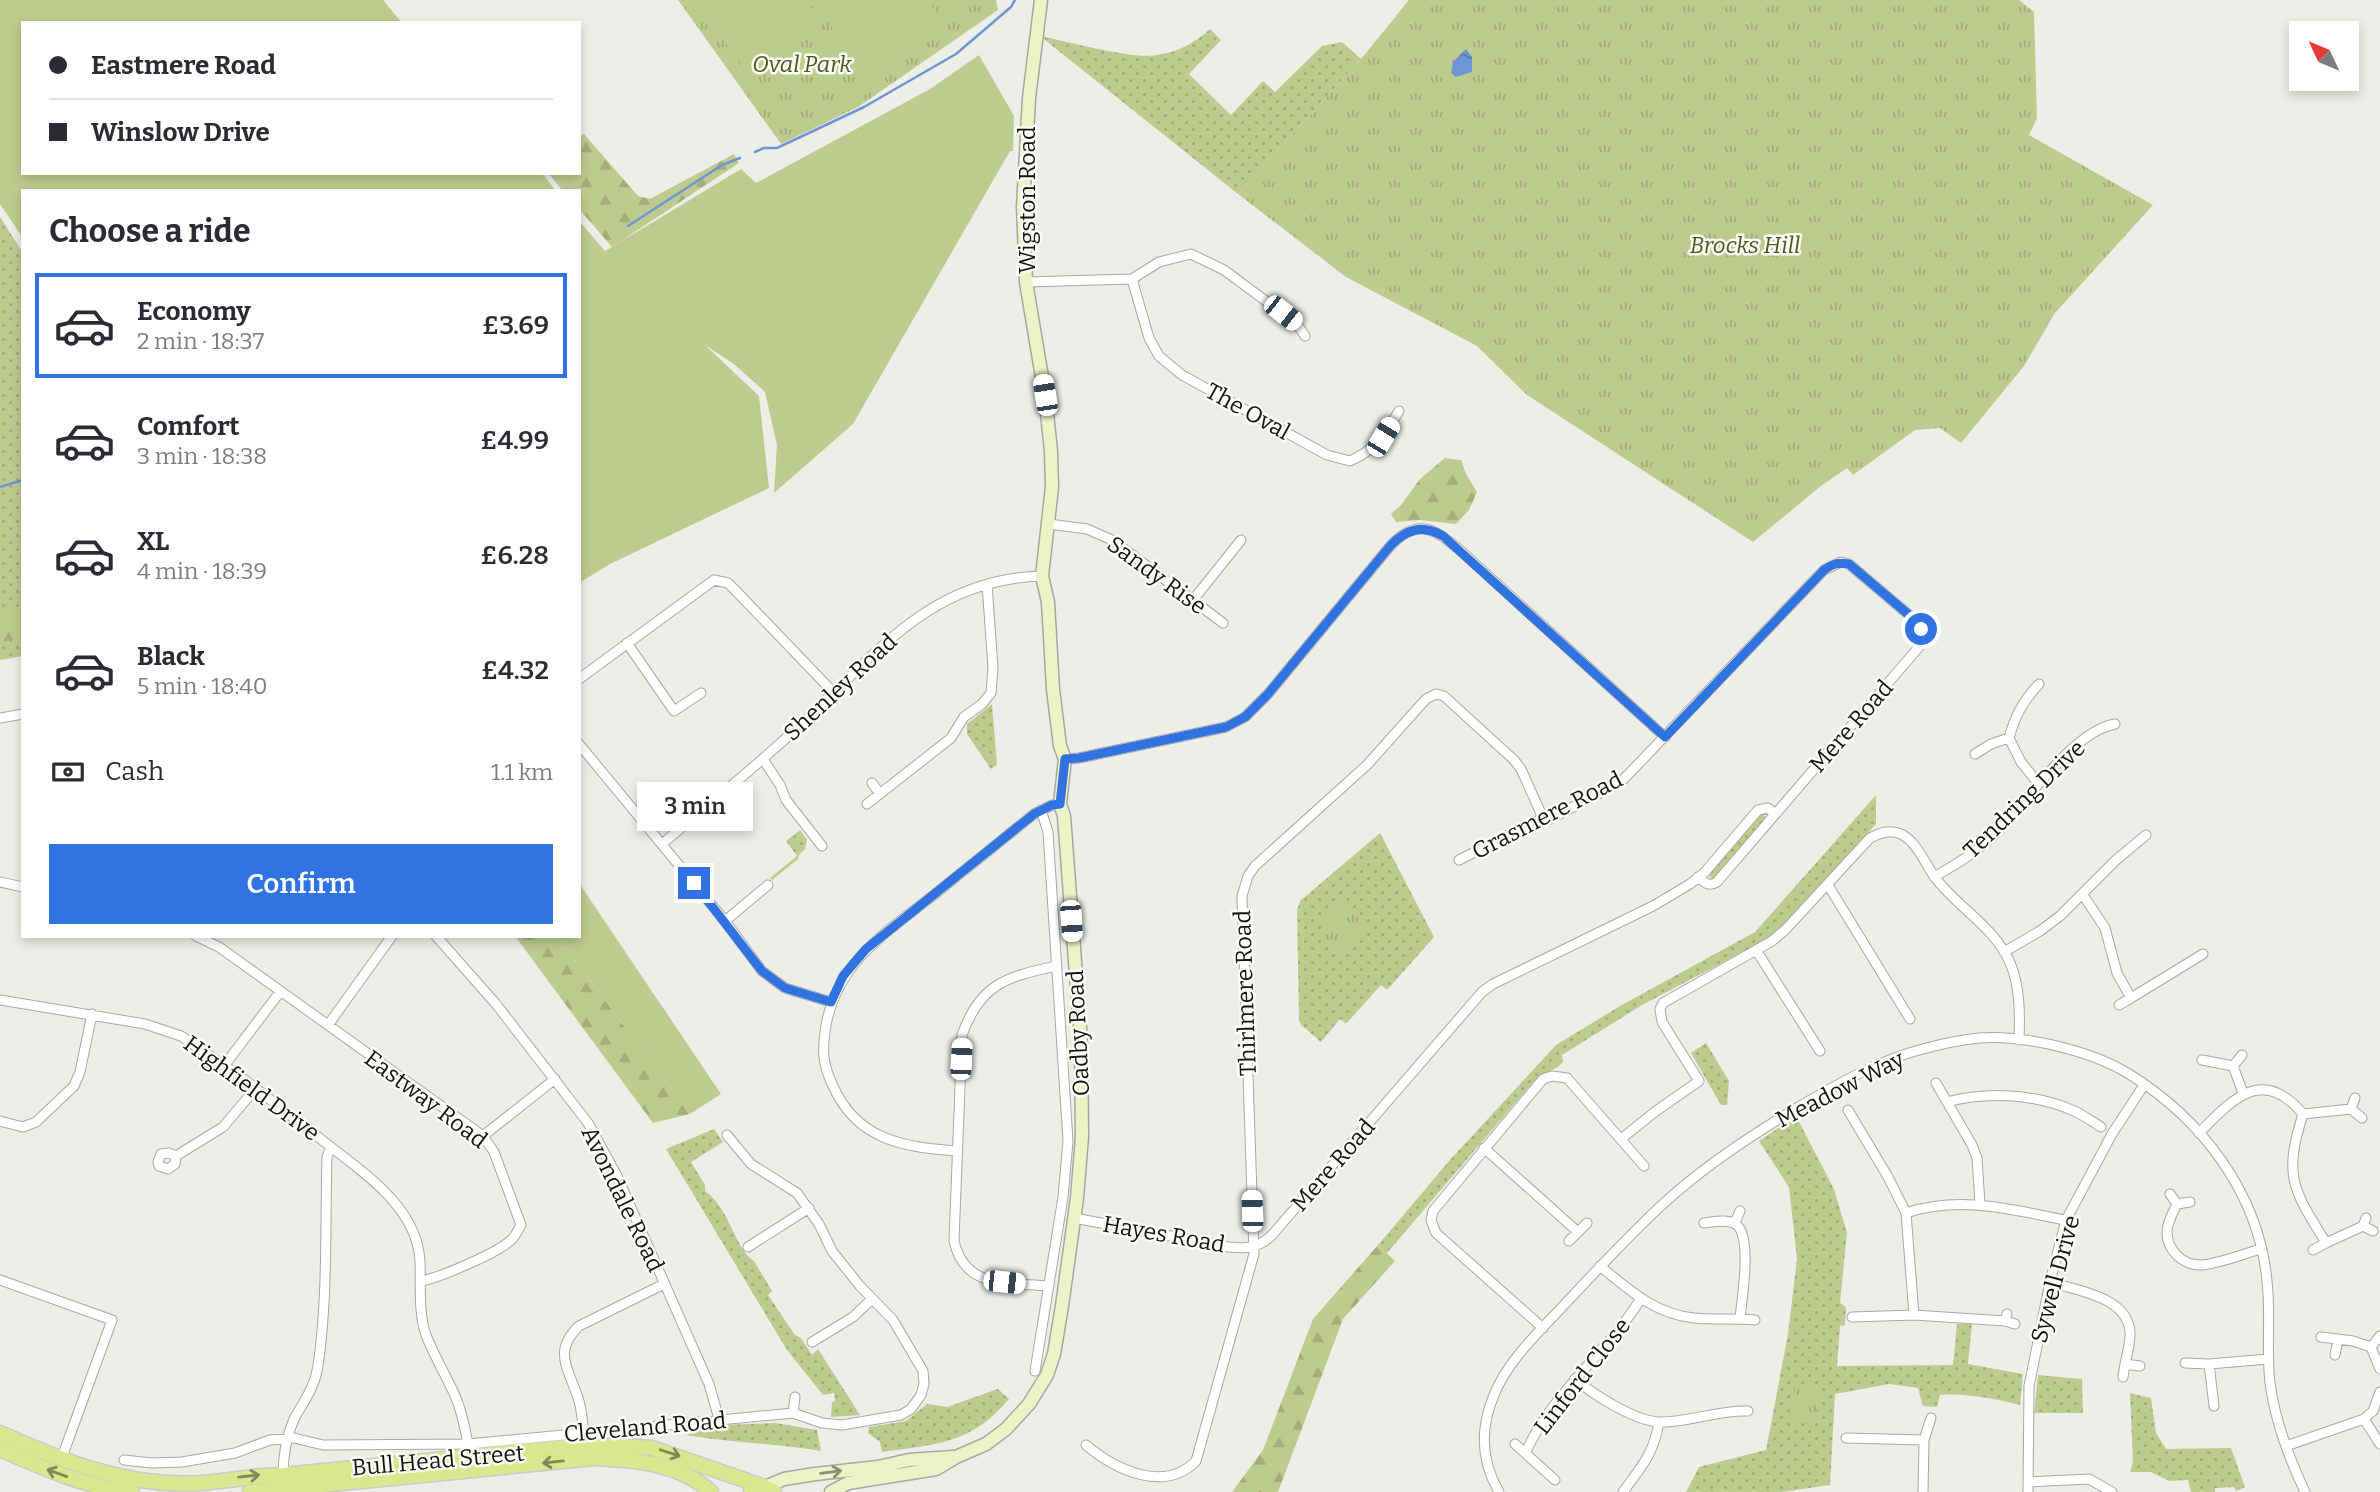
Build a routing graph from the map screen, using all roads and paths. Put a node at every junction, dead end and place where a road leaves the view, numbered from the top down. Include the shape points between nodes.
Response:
1 (1041, 0) edge
2 (1132, 279) junction
3 (1026, 282) junction
4 (1305, 336) dead end
5 (1399, 411) dead end
6 (1049, 524) junction
7 (1241, 540) dead end
8 (1841, 562) joint
9 (1042, 576) junction
10 (987, 584) junction
11 (1193, 600) junction
12 (1223, 623) dead end
13 (627, 643) junction
14 (581, 678) edge
15 (2039, 684) dead end
16 (701, 692) dead end
17 (834, 693) junction
18 (21, 714) edge
19 (0, 718) edge
20 (2115, 724) dead end
21 (1665, 737) junction
22 (2009, 738) junction
23 (581, 746) edge
24 (1975, 754) dead end
25 (763, 759) junction
26 (1065, 759) junction
27 (872, 783) dead end
28 (2038, 783) junction
29 (880, 794) junction
30 (867, 804) dead end
31 (1060, 804) junction
32 (1041, 810) junction
33 (1775, 814) junction
34 (1543, 818) junction
35 (2146, 835) dead end
36 (663, 844) junction
37 (822, 846) dead end
38 (1459, 860) dead end
39 (1699, 877) junction
40 (1934, 877) junction
41 (0, 882) edge
42 (768, 885) dead end
43 (1828, 885) junction
44 (21, 887) edge
45 (2083, 895) junction
46 (725, 921) junction
47 (200, 938) edge
48 (391, 938) edge
49 (438, 938) edge
50 (1756, 950) junction
51 (2004, 952) junction
52 (2203, 954) dead end
53 (1056, 965) junction
54 (280, 992) junction
55 (2131, 998) junction
56 (0, 1000) edge
57 (831, 1002) junction
58 (2119, 1005) dead end
59 (92, 1014) junction
60 (1910, 1018) dead end
61 (328, 1025) junction
62 (2019, 1040) junction
63 (1820, 1051) dead end
64 (2242, 1055) dead end
65 (2202, 1060) dead end
66 (224, 1066) junction
67 (2233, 1066) junction
68 (555, 1079) junction
69 (1936, 1083) dead end
70 (2144, 1085) junction
71 (256, 1088) junction
72 (2244, 1093) junction
73 (2355, 1098) dead end
74 (1947, 1102) junction
75 (2351, 1109) junction
76 (1848, 1110) dead end
77 (2303, 1114) junction
78 (2362, 1118) dead end
79 (0, 1121) edge
80 (2101, 1127) dead end
81 (2199, 1133) junction
82 (727, 1135) dead end
83 (482, 1136) junction
84 (1621, 1139) junction
85 (331, 1147) junction
86 (1484, 1148) junction
87 (956, 1151) junction
88 (176, 1156) dead end
89 (1644, 1166) dead end
90 (2170, 1194) dead end
91 (2190, 1202) dead end
92 (1980, 1204) junction
93 (2177, 1204) junction
94 (809, 1208) junction
95 (1740, 1211) dead end
96 (1906, 1213) junction
97 (1074, 1218) junction
98 (2066, 1220) junction
99 (1587, 1223) dead end
100 (1704, 1223) dead end
101 (1735, 1223) junction
102 (2373, 1231) dead end
103 (1577, 1232) junction
104 (1569, 1241) dead end
105 (2326, 1243) junction
106 (748, 1247) dead end
107 (1254, 1248) junction
108 (2261, 1249) junction
109 (2313, 1250) dead end
110 (1600, 1266) junction
111 (0, 1280) edge
112 (421, 1281) junction
113 (2050, 1282) junction
114 (664, 1284) junction
115 (1049, 1286) junction
116 (872, 1299) junction
117 (1640, 1300) junction
118 (1914, 1315) junction
119 (1852, 1317) dead end
120 (1740, 1318) junction
121 (1755, 1320) dead end
122 (2009, 1320) dead end
123 (1543, 1328) junction
124 (2321, 1336) dead end
125 (2380, 1336) edge
126 (2338, 1339) junction
127 (812, 1342) dead end
128 (2371, 1347) junction
129 (2335, 1355) dead end
130 (2268, 1359) junction
131 (2185, 1363) dead end
132 (2125, 1364) junction
133 (2209, 1364) junction
134 (2140, 1366) dead end
135 (2380, 1369) edge
136 (1035, 1371) dead end
137 (2123, 1377) dead end
138 (1575, 1379) junction
139 (2380, 1392) edge
140 (795, 1397) dead end
141 (2214, 1406) dead end
142 (1748, 1411) dead end
143 (793, 1413) junction
144 (1931, 1418) dead end
145 (719, 1419) junction
146 (2364, 1419) junction
147 (1660, 1422) junction
148 (584, 1432) junction
149 (0, 1433) edge
150 (288, 1438) junction
151 (1846, 1438) dead end
152 (1924, 1440) junction
153 (468, 1444) junction
154 (1516, 1444) dead end
155 (2380, 1444) edge
156 (1086, 1445) dead end
157 (2286, 1446) junction
158 (0, 1450) edge
159 (1526, 1452) junction
160 (956, 1457) junction
161 (61, 1460) junction
162 (124, 1460) dead end
163 (862, 1480) junction
164 (1555, 1480) dead end
165 (283, 1482) junction
166 (1133, 1483) dead end
167 (1178, 1484) dead end
168 (2028, 1487) edge
169 (763, 1489) edge
170 (132, 1492) edge
171 (250, 1492) edge
172 (711, 1492) edge
173 (831, 1492) edge
174 (846, 1492) edge
175 (1499, 1492) edge
176 (1623, 1492) edge
177 (1923, 1492) edge
178 (2112, 1492) edge
179 (2305, 1492) edge

1 - 3 main road, Wigston Road via 1025,151
2 - 3 street
2 - 4 street via 1159,262 1191,254 1224,270 1297,324
2 - 5 street, The Oval via 1159,356 1182,375 1327,455 1350,461 1370,452
3 - 6 main road, Wigston Road via 1051,451
6 - 9 main road, Oadby Road
6 - 11 street, Sandy Rise via 1087,529 1112,540
7 - 11 street
8 - 21 street, Grasmere Road via 1824,570
8 - 33 street, Mere Road via 1915,620 1922,636 1919,647
9 - 10 street, Shenley Road
9 - 26 main road, Oadby Road
10 - 17 street, Shenley Road via 940,602 910,623
10 - 29 street via 991,693 964,718 951,738
11 - 12 street, Sandy Rise
13 - 14 street
13 - 16 street via 674,711
13 - 17 street via 704,586 722,581
15 - 22 street via 2025,699
17 - 25 street, Shenley Road
18 - 19 street
20 - 28 street, Tendring Drive via 2088,736
21 - 26 street via 1454,545 1422,528 1402,534 1391,545 1245,717 1226,727
21 - 34 street, Grasmere Road via 1621,782 1548,820
22 - 24 street
22 - 28 street
23 - 36 street
25 - 36 street, Shenley Road
25 - 37 street via 793,811
26 - 31 main road, Oadby Road
27 - 29 street
28 - 40 street, Tendring Drive via 1989,840
29 - 30 street
31 - 32 street
31 - 97 main road, Oadby Road via 1081,1041 1082,1137
32 - 53 street, Oadby Road via 1048,832
32 - 57 street via 866,949 843,976
33 - 39 street, Mere Road via 1768,808 1758,810
33 - 39 street, Mere Road via 1717,882 1708,885
34 - 38 street, Grasmere Road
34 - 107 street, Thirlmere Road via 1514,760 1444,696 1436,694 1248,876 1242,897
35 - 45 street
36 - 46 street
39 - 107 street, Mere Road via 1653,906 1482,992 1272,1235
40 - 43 street via 1912,842 1899,833 1882,832 1870,838
40 - 51 street via 1992,934
41 - 44 street
42 - 46 street
43 - 50 street via 1785,930
43 - 60 street
45 - 51 street
45 - 55 street via 2105,928 2117,973
46 - 57 street via 762,971 785,988
47 - 54 street, Eastway Road
48 - 61 street
49 - 68 street, Avondale Road
50 - 63 street
50 - 84 street via 1668,998 1660,1009 1662,1022 1699,1081
51 - 62 street via 2017,990
52 - 55 street
53 - 87 street via 1000,983 971,1012 962,1035
53 - 115 street, Oadby Road via 1068,1141
54 - 61 street, Eastway Road
54 - 66 street
55 - 58 street
56 - 59 street, Highfield Drive
57 - 87 street via 824,1066 838,1097 861,1125 885,1140 920,1149
59 - 66 street, Highfield Drive via 181,1036
59 - 79 street via 74,1086 36,1122 23,1127
61 - 83 street, Eastway Road
62 - 70 street, Meadow Way via 2103,1061
62 - 110 street, Meadow Way via 1978,1038 1921,1049 1834,1087 1777,1119 1701,1173
64 - 67 street
65 - 67 street
66 - 71 street, Highfield Drive
67 - 72 street
68 - 83 street
68 - 114 street, Avondale Road via 588,1123 617,1176
69 - 74 street
70 - 81 street, Meadow Way
70 - 98 street, Sywell Drive
71 - 85 street, Highfield Drive
71 - 88 street via 223,1126
72 - 77 street via 2272,1091
72 - 81 street
73 - 75 street
74 - 80 street via 1971,1096 2030,1099 2074,1110
74 - 92 street via 1977,1158
75 - 77 street
75 - 78 street
76 - 96 street
77 - 105 street via 2292,1154 2295,1190
81 - 108 street, Meadow Way via 2238,1186
82 - 94 street, Cleveland Road via 751,1164 790,1187
83 - 112 street, Eastway Road via 494,1152 521,1225 512,1239 494,1251
84 - 86 street via 1567,1079 1552,1076 1543,1079
84 - 89 street
85 - 112 street via 396,1203 414,1231
85 - 150 street, Highfield Drive via 318,1365 315,1382
86 - 103 street
86 - 123 street via 1433,1210 1431,1220 1436,1233
87 - 115 street via 957,1256 981,1279
90 - 93 street
91 - 93 street
92 - 96 street via 1926,1206
92 - 98 street
93 - 108 street via 2167,1230 2173,1251 2182,1260 2203,1265
94 - 106 street
94 - 116 street, Cleveland Road via 832,1251
95 - 101 street
96 - 118 street
97 - 107 street, Hayes Road
97 - 160 main road, Oadby Road via 1047,1374 1006,1429
98 - 113 street, Sywell Drive
99 - 103 street
100 - 101 street
101 - 120 street via 1745,1250
102 - 105 street via 2365,1222
103 - 104 street
105 - 109 street
107 - 167 street via 1196,1461
108 - 130 street, Meadow Way via 2267,1281
110 - 117 street
110 - 123 street, Meadow Way
111 - 161 street via 112,1320
112 - 153 street via 426,1334 458,1401
113 - 132 street via 2112,1302 2122,1311 2130,1332
113 - 168 street, Sywell Drive via 2029,1386
114 - 145 street, Avondale Road via 709,1384
114 - 148 street via 569,1335 564,1361 579,1401
115 - 136 street, Oadby Road
116 - 127 street via 853,1317
116 - 143 street, Cleveland Road via 886,1310 920,1363 922,1395 901,1415 842,1425
117 - 120 street via 1694,1318
117 - 138 street, Linford Close
118 - 119 street
118 - 122 street
120 - 121 street
123 - 175 street, Meadow Way via 1502,1378 1492,1398 1483,1449
124 - 126 street
125 - 128 street
126 - 128 street
126 - 129 street
128 - 135 street
130 - 133 street
130 - 157 street, Meadow Way
131 - 133 street
132 - 134 street
132 - 137 street
133 - 141 street
138 - 147 street via 1619,1409
138 - 159 street, Linford Close via 1536,1429
139 - 146 street
140 - 143 street
142 - 147 street
143 - 145 street, Cleveland Road
144 - 152 street
145 - 148 street, Cleveland Road
146 - 155 street
146 - 157 street
147 - 176 street via 1650,1455
148 - 153 street, Cleveland Road
149 - 161 main road, Bull Head Street
150 - 153 street, Cleveland Road via 323,1445
150 - 162 street via 182,1462
150 - 165 street, Highfield Drive
151 - 152 street
152 - 177 street
154 - 159 street, Linford Close
156 - 166 street
157 - 179 street, Meadow Way
170 -> 158 main road via 69,1477
159 - 164 street, Linford Close
160 - 163 main road, Oadby Road via 936,1469
169 -> 160 main road, Oadby Road via 784,1479
161 -> 165 main road, Bull Head Street via 109,1474 180,1483 254,1475
163 - 173 main road, Oadby Road
163 - 174 main road
165 -> 169 main road, Bull Head Street via 567,1447 622,1446 652,1448
165 - 171 main road, Bull Head Street
172 -> 165 main road, Bull Head Street via 680,1472 650,1462 595,1458
168 - 178 street via 2089,1479

